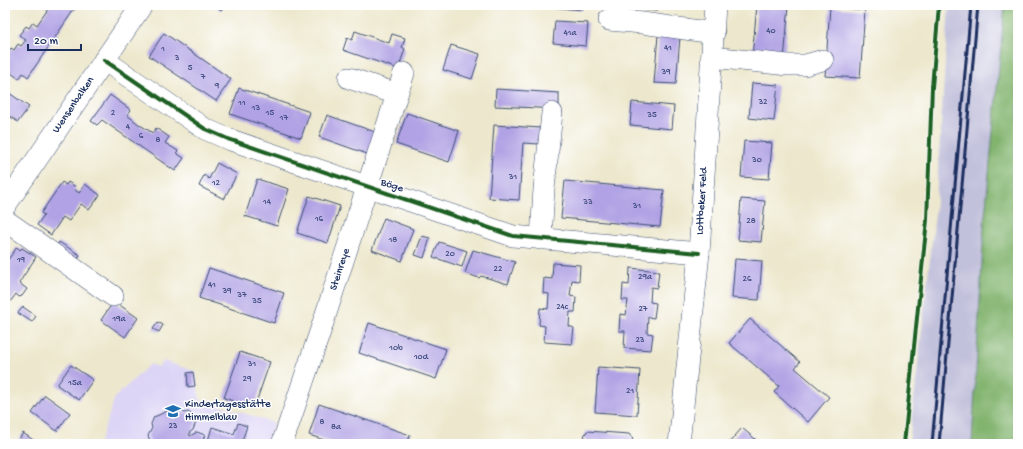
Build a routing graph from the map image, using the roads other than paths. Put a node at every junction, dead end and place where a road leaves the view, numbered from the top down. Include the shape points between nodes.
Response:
1 (142, 5) edge
2 (715, 5) edge
3 (609, 20) dead end
4 (714, 33) junction
5 (712, 57) junction
6 (104, 60) junction
7 (823, 60) dead end
8 (404, 73) dead end
9 (349, 78) dead end
10 (397, 94) junction
11 (552, 113) dead end
12 (367, 187) junction
13 (5, 206) edge
14 (5, 220) edge
15 (541, 239) junction
16 (699, 253) junction
17 (113, 296) dead end
18 (282, 444) edge
19 (679, 444) edge

1 - 6 street, Wensenbalken
2 - 4 street, Lottbeker Feld
3 - 4 street
4 - 5 street, Lottbeker Feld
5 - 7 street via 788,65 805,65
5 - 16 street, Lottbeker Feld
6 - 12 street, Böge via 205,129
6 - 13 street, Wensenbalken
8 - 10 street, Steinreye
9 - 10 street
10 - 12 street, Steinreye
11 - 15 street
12 - 15 street, Böge via 513,236
12 - 18 street, Steinreye
14 - 17 street
15 - 16 street, Böge
16 - 19 street, Lottbeker Feld

